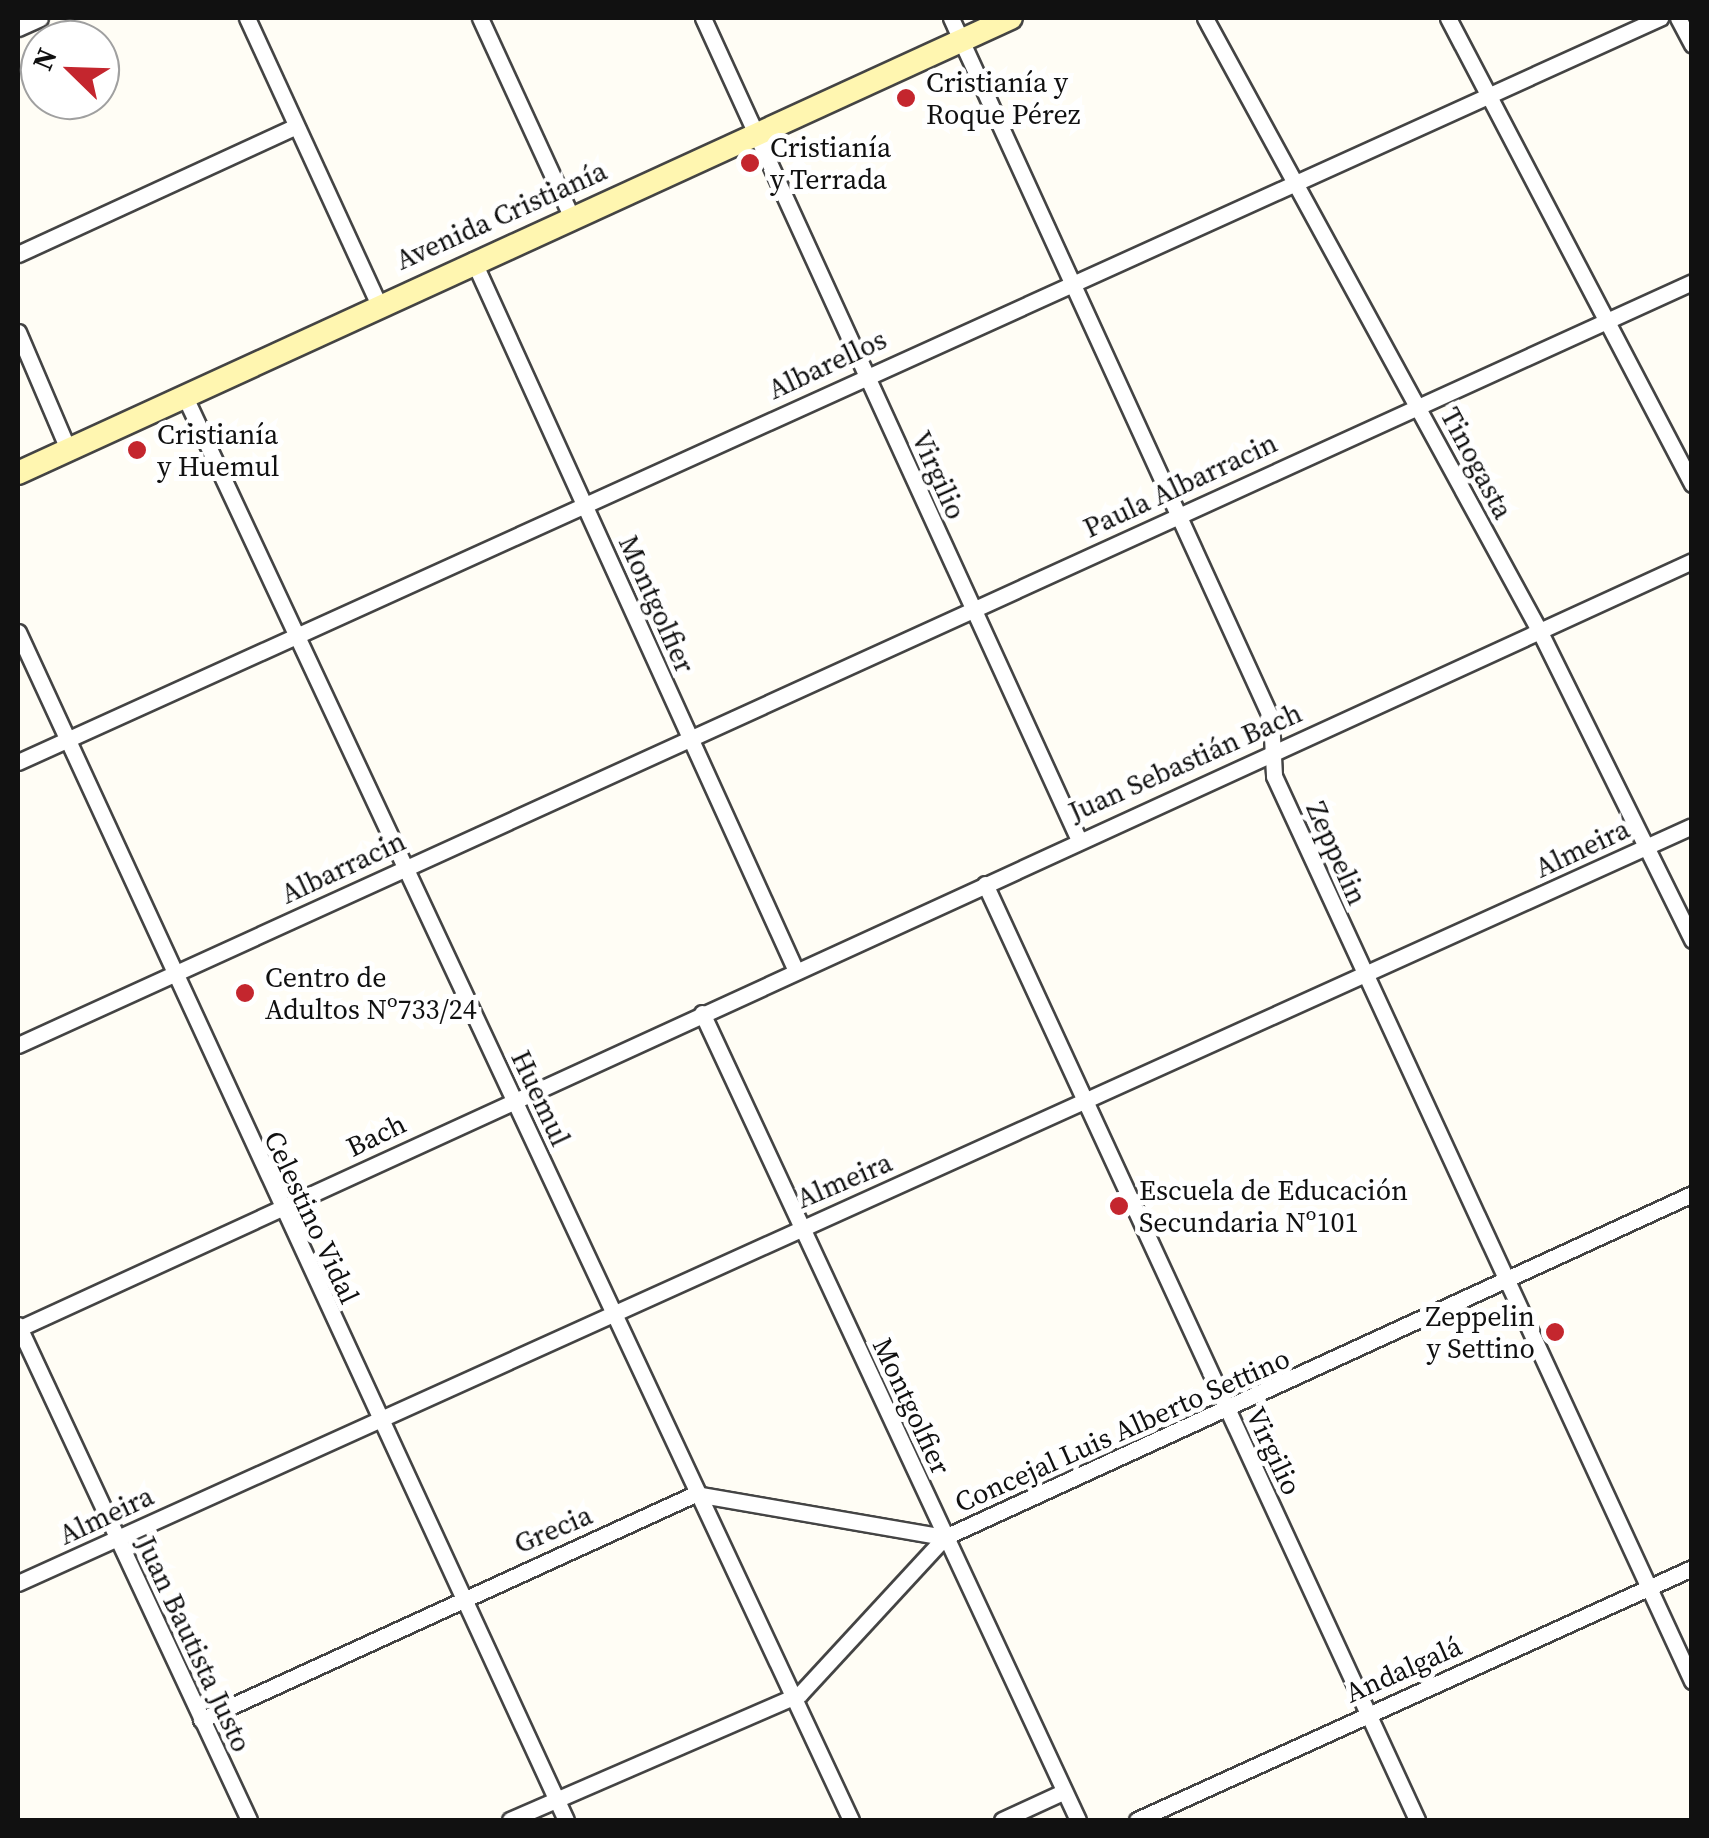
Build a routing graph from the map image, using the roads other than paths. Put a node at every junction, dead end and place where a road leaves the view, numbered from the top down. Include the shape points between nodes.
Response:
1 (40, 18) edge
2 (247, 18) edge
3 (480, 18) edge
4 (703, 18) edge
5 (1011, 18) edge
6 (1205, 18) edge
7 (1448, 18) edge
8 (1660, 18) edge
9 (1678, 18) edge
10 (18, 28) edge
11 (956, 28) edge
12 (1692, 44) edge
13 (1486, 92) junction
14 (294, 127) junction
15 (756, 134) junction
16 (1291, 178) junction
17 (571, 216) junction
18 (18, 254) edge
19 (472, 260) junction
20 (1072, 277) junction
21 (1692, 282) edge
22 (378, 304) junction
23 (1607, 320) junction
24 (18, 332) edge
25 (866, 374) junction
26 (185, 397) junction
27 (1417, 404) junction
28 (68, 449) junction
29 (18, 472) edge
30 (1692, 484) edge
31 (583, 502) junction
32 (1178, 513) junction
33 (1692, 561) edge
34 (972, 608) junction
35 (1539, 630) junction
36 (18, 632) edge
37 (295, 634) junction
38 (689, 736) junction
39 (66, 739) junction
40 (1274, 748) junction
41 (18, 762) edge
42 (1692, 826) edge
43 (1078, 838) junction
44 (1648, 846) junction
45 (406, 866) junction
46 (984, 884) junction
47 (1692, 940) edge
48 (795, 969) junction
49 (172, 972) junction
50 (1365, 976) junction
51 (702, 1013) junction
52 (18, 1045) edge
53 (513, 1098) junction
54 (1087, 1104) junction
55 (1692, 1194) edge
56 (281, 1208) junction
57 (802, 1226) junction
58 (1507, 1279) junction
59 (610, 1310) junction
60 (18, 1328) edge
61 (1228, 1410) junction
62 (377, 1416) junction
63 (695, 1494) junction
64 (118, 1537) junction
65 (945, 1537) junction
66 (1692, 1568) edge
67 (18, 1584) edge
68 (1648, 1587) junction
69 (460, 1596) junction
70 (1692, 1681) edge
71 (788, 1701) junction
72 (1368, 1712) junction
73 (201, 1720) junction
74 (1063, 1792) junction
75 (558, 1804) junction
76 (249, 1820) edge
77 (510, 1820) edge
78 (566, 1820) edge
79 (851, 1820) edge
80 (1002, 1820) edge
81 (1078, 1820) edge
82 (1137, 1820) edge
83 (1417, 1820) edge

1 - 10 street
2 - 14 street
3 - 17 street
4 - 15 street, Virgilio
5 - 11 main road, Avenida Cristianía
6 - 16 street, Tinogasta
7 - 13 street
8 - 13 street, Albarellos
9 - 12 street
11 - 15 main road, Avenida Cristianía
11 - 20 street, Zeppelin
13 - 16 street, Albarellos
13 - 23 street
14 - 18 street
14 - 22 street
15 - 17 main road, Avenida Cristianía
15 - 25 street, Virgilio
16 - 20 street, Albarellos
16 - 27 street, Tinogasta
17 - 19 main road, Avenida Cristianía
19 - 22 main road, Avenida Cristianía
19 - 31 street, Montgolfier
20 - 25 street, Albarellos
20 - 32 street, Zeppelin
21 - 23 street, Paula Albarracin
22 - 26 main road, Avenida Cristianía
23 - 27 street, Paula Albarracin
23 - 30 street
24 - 28 street
25 - 31 street, Albarellos
25 - 34 street, Virgilio
26 - 28 main road, Avenida Cristianía
26 - 37 street, Huemul
27 - 32 street, Paula Albarracin
27 - 35 street, Tinogasta
28 - 29 main road, Avenida Cristianía
31 - 37 street, Albarellos
31 - 38 street, Montgolfier
32 - 34 street, Paula Albarracin
32 - 40 street, Zeppelin via 1271,718
33 - 35 street, Juan Sebastián Bach
34 - 38 street, Paula Albarracin
34 - 43 street, Virgilio
35 - 40 street, Juan Sebastián Bach
35 - 44 street, Tinogasta
36 - 39 street, Celestino Vidal
37 - 39 street, Albarellos
37 - 45 street, Huemul
38 - 45 street, Albarracin
38 - 48 street, Montgolfier
39 - 41 street, Albarellos
39 - 49 street, Celestino Vidal
40 - 43 street, Juan Sebastián Bach
40 - 50 street, Zeppelin via 1274,776
42 - 44 street, Almeira
43 - 46 street, Juan Sebastián Bach
44 - 47 street, Tinogasta
44 - 50 street, Almeira
45 - 49 street, Albarracin
45 - 53 street, Huemul
46 - 48 street, Juan Sebastián Bach
46 - 54 street, Virgilio
48 - 51 street, Juan Sebastián Bach
49 - 52 street, Albarracin
49 - 56 street, Celestino Vidal
50 - 54 street, Almeira
50 - 58 street, Zeppelin
51 - 53 street, Bach
51 - 57 street, Montgolfier
53 - 56 street, Bach
53 - 59 street, Huemul
54 - 57 street, Almeira
54 - 61 street, Virgilio
55 - 58 street, Concejal Luis Alberto Settino
56 - 60 street, Bach
56 - 62 street, Celestino Vidal
57 - 59 street, Almeira
57 - 65 street, Montgolfier
58 - 61 street, Concejal Luis Alberto Settino
58 - 68 street, Zeppelin
59 - 62 street, Almeira
59 - 63 street, Huemul
60 - 64 street, Juan Bautista Justo
61 - 65 street, Concejal Luis Alberto Settino
61 - 72 street, Virgilio
62 - 64 street, Almeira
62 - 69 street, Celestino Vidal
63 - 65 street
63 - 69 street, Grecia
63 - 71 street, Huemul
64 - 67 street, Almeira
64 - 73 street, Juan Bautista Justo
65 - 71 street, Concejal Luis Alberto Settino
65 - 74 street, Montgolfier
66 - 68 street, Andalgalá
68 - 70 street, Zeppelin
68 - 72 street, Andalgalá
69 - 73 street, Grecia
69 - 75 street, Celestino Vidal
71 - 75 street, Concejal Luis Alberto Settino
71 - 79 street, Huemul
72 - 82 street, Andalgalá
72 - 83 street, Virgilio
73 - 76 street, Juan Bautista Justo
74 - 80 street
74 - 81 street, Montgolfier
75 - 77 street, Concejal Luis Alberto Settino
75 - 78 street, Celestino Vidal

